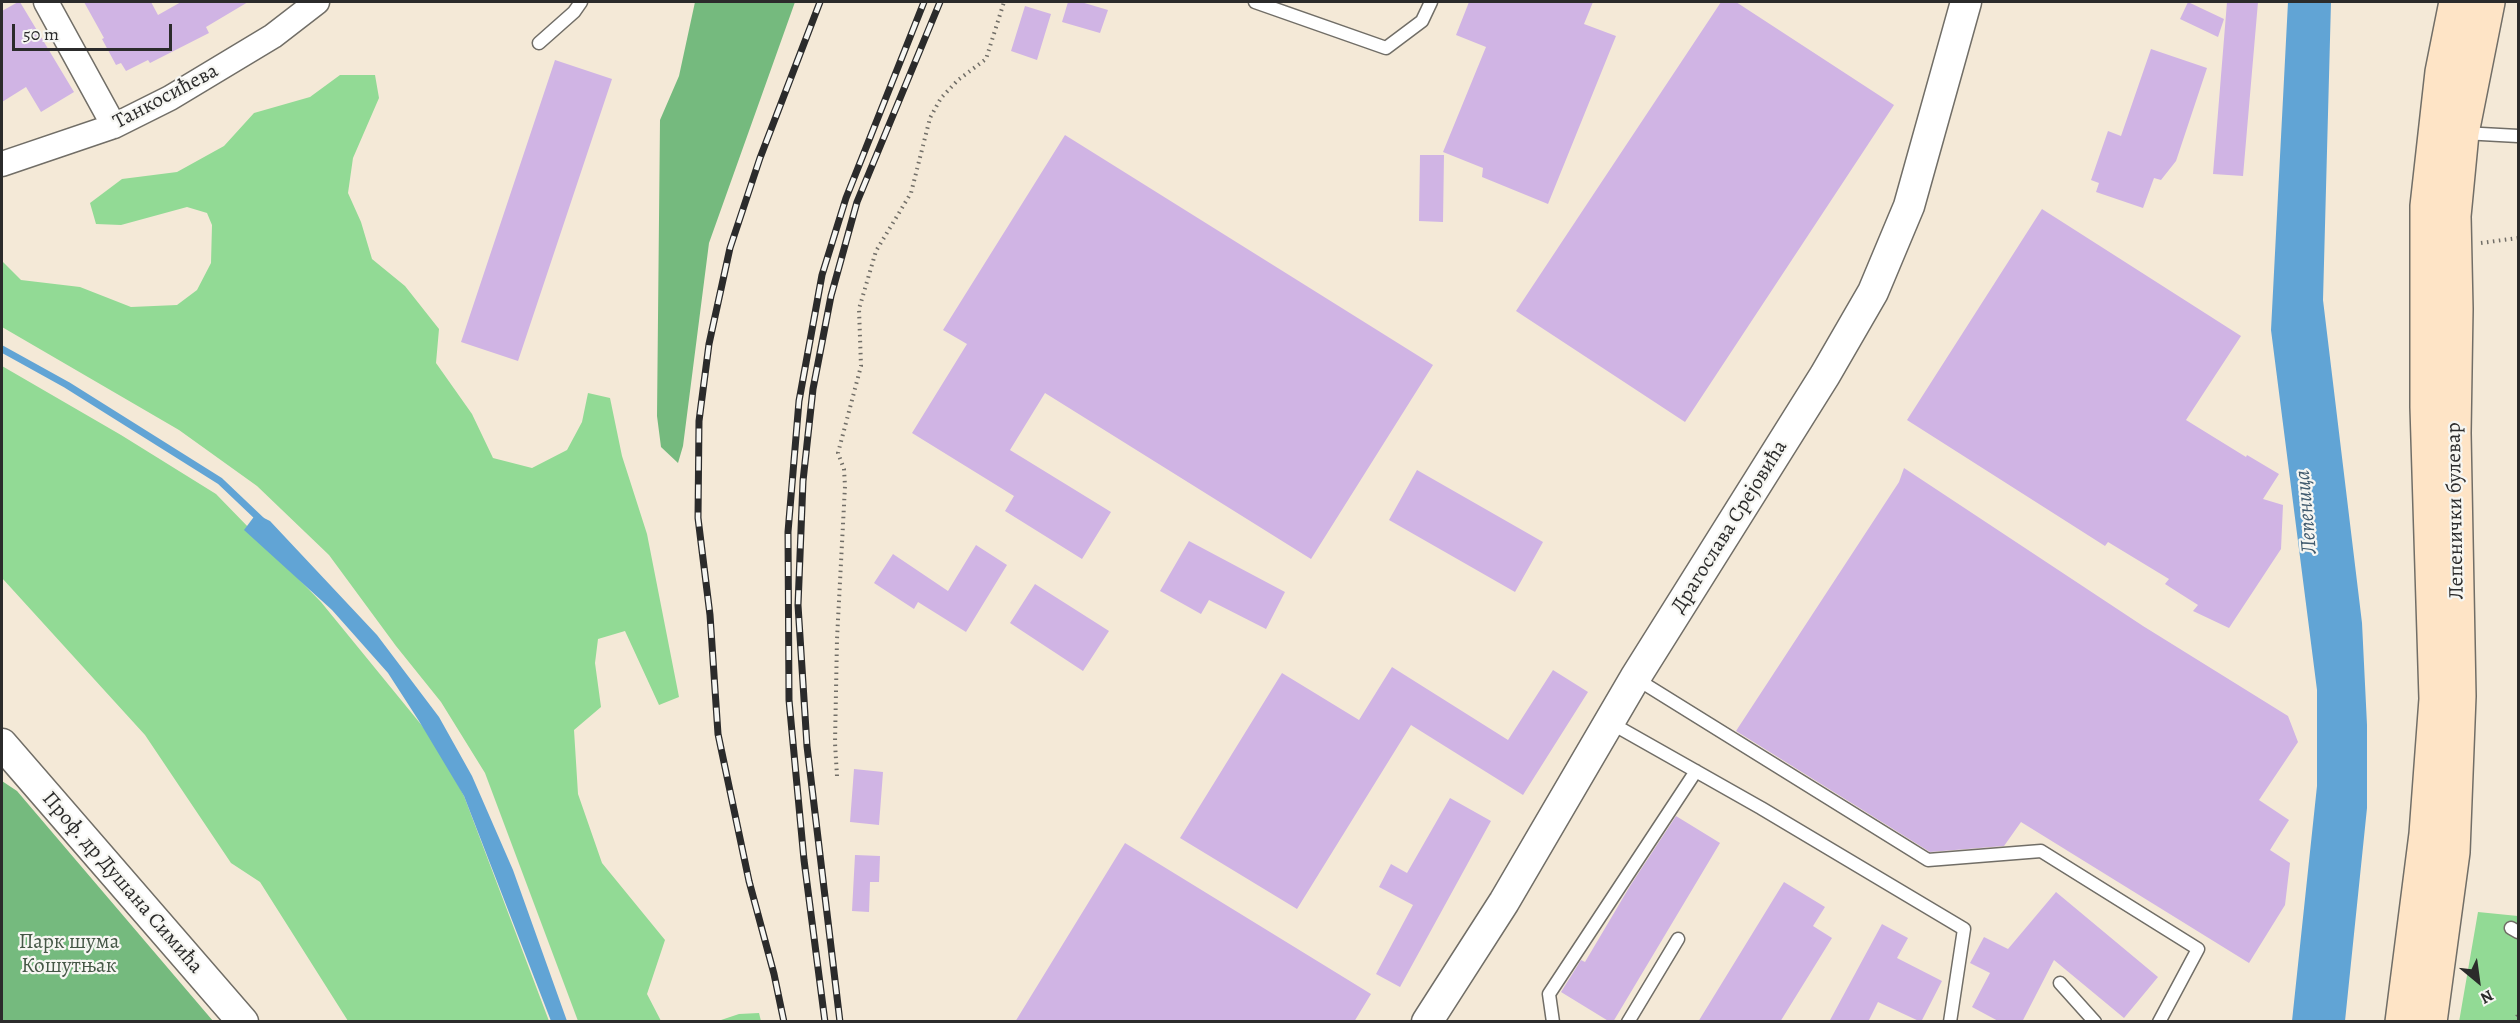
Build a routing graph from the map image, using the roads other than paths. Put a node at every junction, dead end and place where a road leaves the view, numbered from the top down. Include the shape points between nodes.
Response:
1 (45, 2) edge
2 (317, 2) edge
3 (581, 2) edge
4 (1255, 2) edge
5 (1431, 2) edge
6 (1966, 2) edge
7 (2456, 2) edge
8 (2488, 2) edge
9 (538, 43) dead end
10 (114, 126) junction
11 (2462, 133) junction
12 (2518, 136) edge
13 (2, 164) edge
14 (1635, 678) junction
15 (1609, 722) junction
16 (2, 744) edge
17 (1696, 771) junction
18 (1678, 939) dead end
19 (2060, 982) dead end
20 (243, 1022) edge
21 (1427, 1022) edge
22 (1553, 1022) edge
23 (1628, 1022) edge
24 (1950, 1022) edge
25 (2095, 1022) edge
26 (2159, 1022) edge
27 (2402, 1022) edge
28 (2430, 1022) edge

1 - 10 street
2 - 10 street, Танкосићева via 273,36 170,98
3 - 9 lane
4 - 5 lane via 1386,48 1422,21
6 - 14 street, Драгослава Срејовића via 1909,206 1873,292
7 - 27 main road, Лепенички булевар via 2442,72 2427,206 2427,407 2436,699 2426,834
8 - 11 main road, Лепенички булевар
10 - 13 street, Танкосићева
11 - 12 lane
11 - 28 main road, Лепенички булевар via 2454,216 2457,774 2453,852
14 - 15 street, Драгослава Срејовића
14 - 26 lane via 1929,860 2041,851 2198,949
15 - 17 lane
15 - 21 street, Драгослава Срејовића via 1504,902
16 - 20 street, Проф. др Душана Симића
17 - 22 lane via 1549,994
17 - 24 lane via 1964,929
18 - 23 lane
19 - 25 lane

